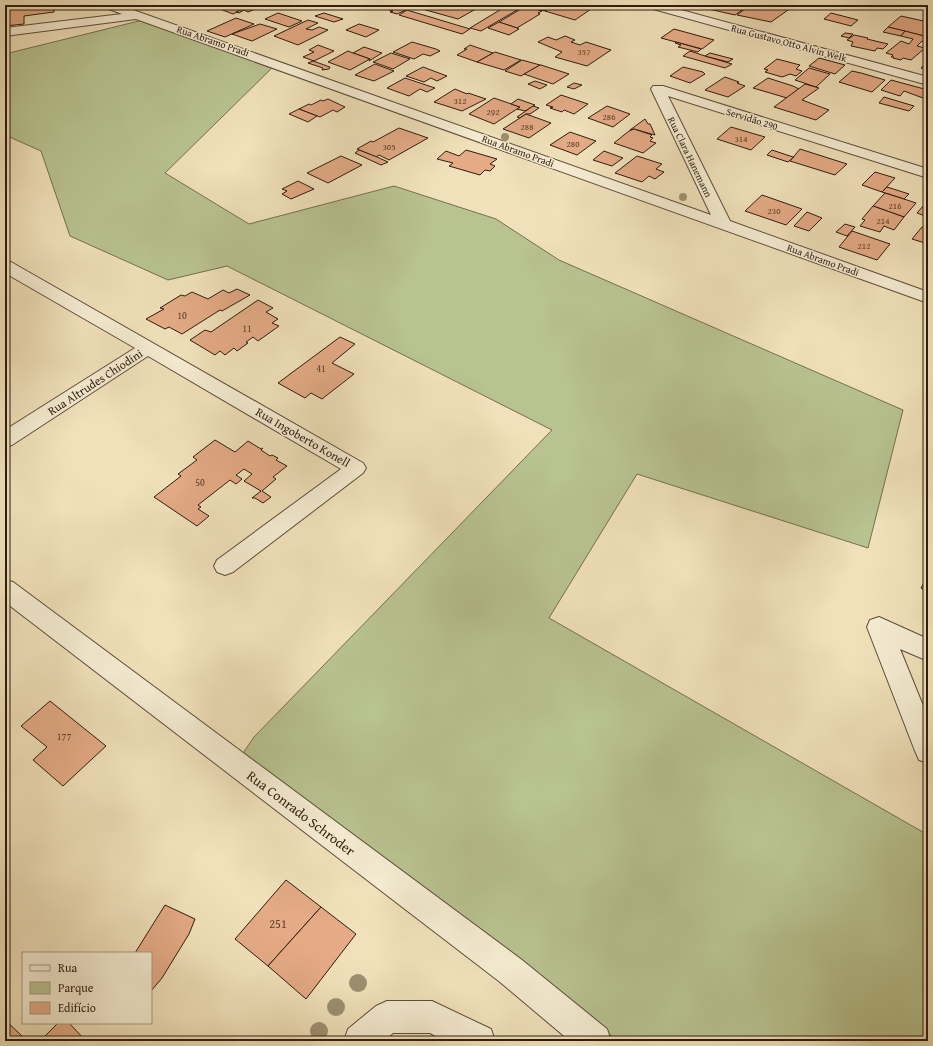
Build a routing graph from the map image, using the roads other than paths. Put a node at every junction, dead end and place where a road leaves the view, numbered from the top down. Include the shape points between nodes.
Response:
1 (108, 5) edge
2 (650, 5) edge
3 (138, 15) junction
4 (5, 32) edge
5 (928, 81) edge
6 (658, 90) joint
7 (928, 174) edge
8 (722, 224) junction
9 (5, 266) edge
10 (928, 298) edge
11 (148, 348) junction
12 (5, 440) edge
13 (225, 566) dead end
14 (6, 592) edge
15 (928, 651) edge
16 (928, 751) edge
17 (360, 1041) edge
18 (479, 1041) edge
19 (595, 1041) edge

1 - 3 street, Rua Abramo Pradi
2 - 5 street, Rua Gustavo Otto Alvin Welk
3 - 4 street via 34,26
3 - 8 street, Rua Abramo Pradi
6 - 7 street, Servidão 290
6 - 8 street, Rua Clara Hanemann
8 - 10 street, Rua Abramo Pradi
9 - 11 street, Rua Altrudes Chiodini
11 - 12 street, Rua Altrudes Chiodini
11 - 13 street, Rua Ingoberto Konell via 356,468
14 - 19 street, Rua Conrado Schroder via 511,971
15 - 16 street via 879,627
17 - 18 street via 387,1017 432,1017

